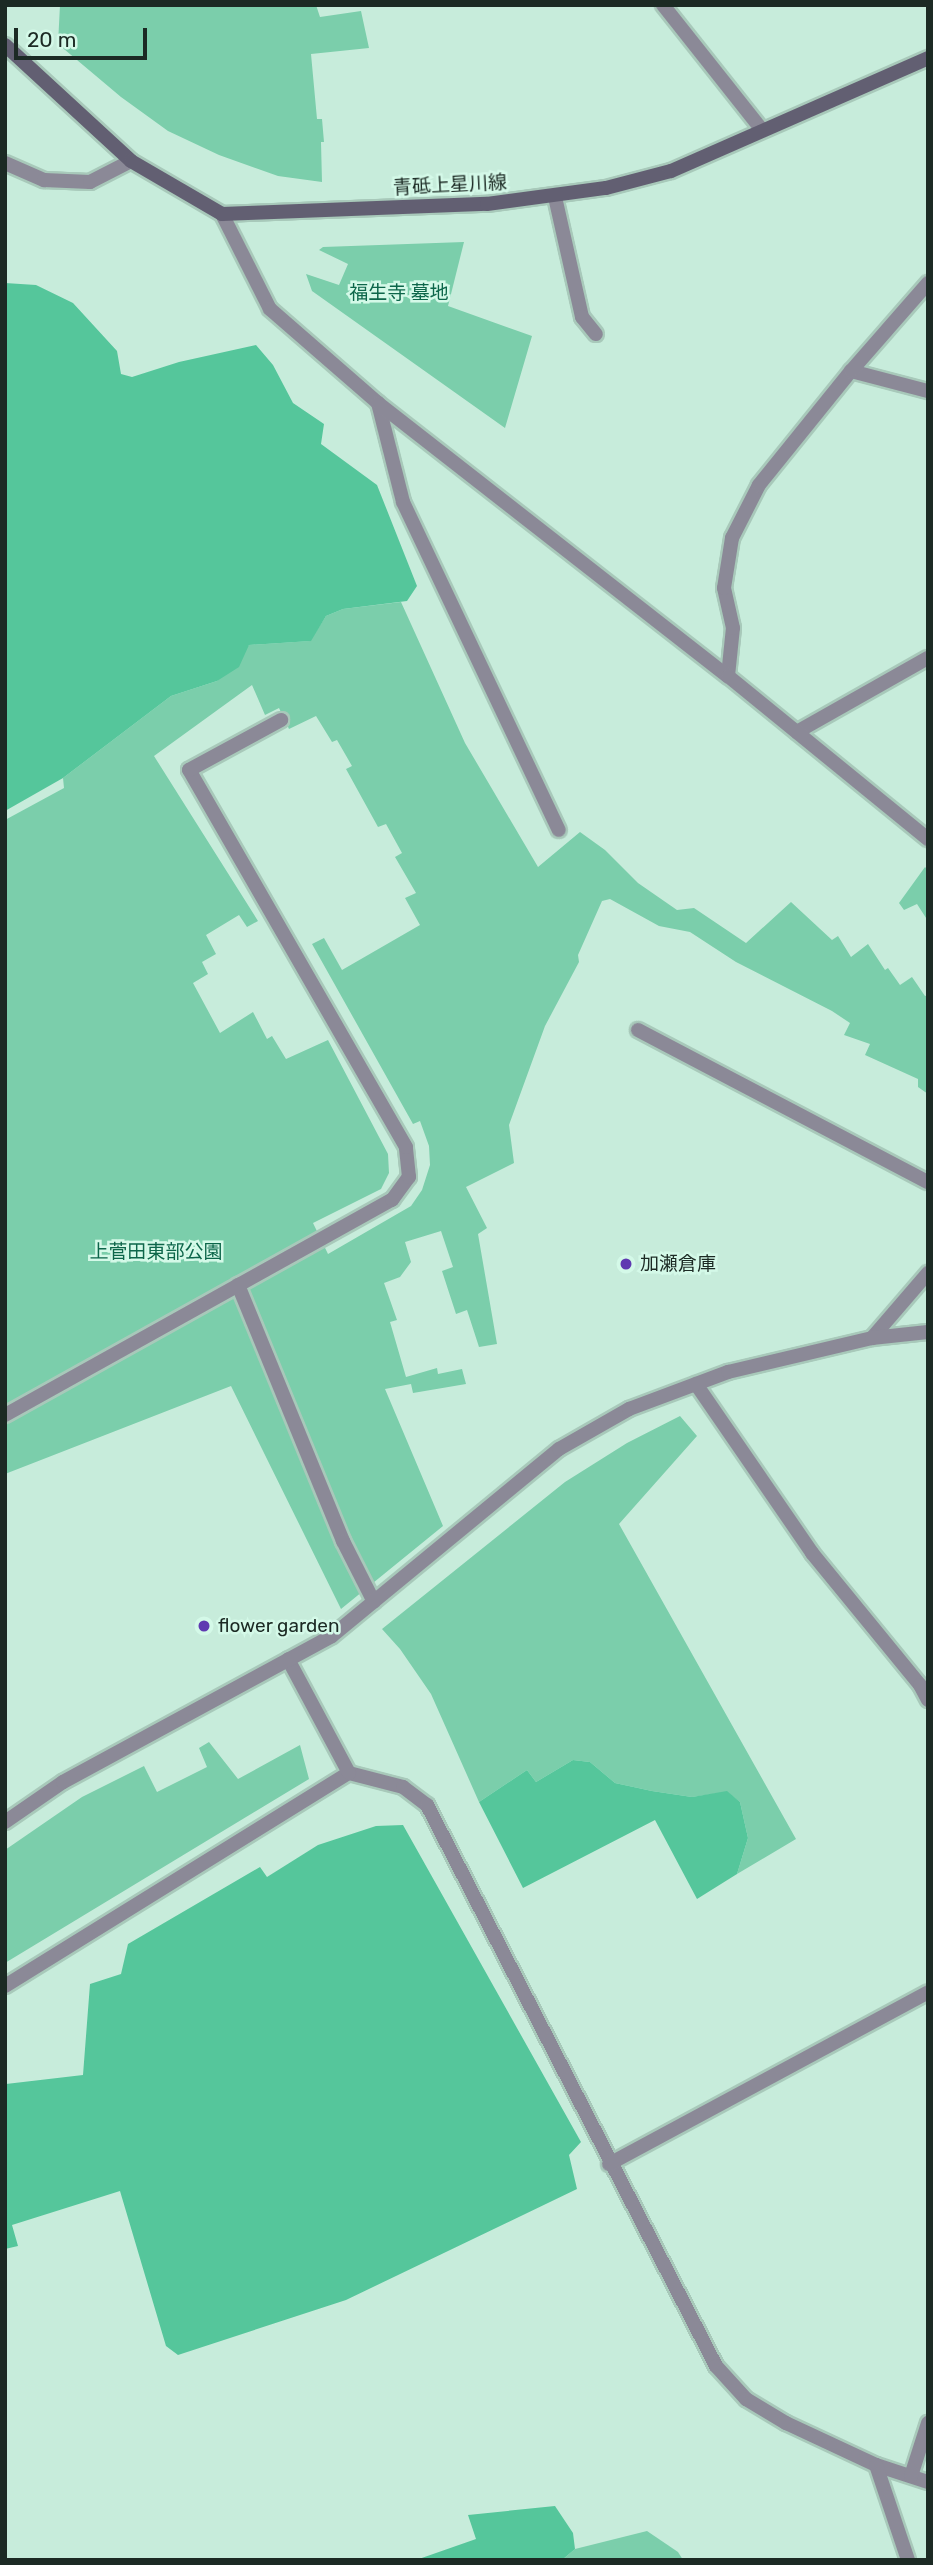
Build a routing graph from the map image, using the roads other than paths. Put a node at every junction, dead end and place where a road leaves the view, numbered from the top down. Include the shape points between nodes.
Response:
1 (663, 5) edge
2 (5, 46) edge
3 (928, 58) edge
4 (762, 130) junction
5 (131, 161) junction
6 (5, 163) edge
7 (555, 197) junction
8 (222, 214) junction
9 (928, 283) edge
10 (596, 334) dead end
11 (851, 371) junction
12 (928, 391) edge
13 (378, 403) junction
14 (928, 658) edge
15 (728, 676) junction
16 (281, 720) dead end
17 (797, 732) junction
18 (559, 830) dead end
19 (928, 839) edge
20 (638, 1030) dead end
21 (928, 1182) edge
22 (928, 1273) edge
23 (238, 1285) junction
24 (928, 1332) edge
25 (872, 1338) junction
26 (696, 1384) junction
27 (5, 1415) edge
28 (374, 1602) junction
29 (288, 1659) junction
30 (928, 1700) edge
31 (349, 1773) junction
32 (5, 1822) edge
33 (5, 1986) edge
34 (928, 1992) edge
35 (609, 2164) junction
36 (928, 2423) edge
37 (876, 2465) junction
38 (911, 2476) junction
39 (928, 2482) edge
40 (908, 2560) edge

1 - 4 street
2 - 5 main road
3 - 4 main road, 青砥上星川線
4 - 7 main road, 青砥上星川線 via 671,171
5 - 6 street via 90,182 44,180
5 - 8 main road
7 - 8 main road, 青砥上星川線 via 487,204
7 - 10 street via 582,317
8 - 13 street via 270,309
9 - 11 street
11 - 12 street
11 - 15 street via 759,485 732,538 724,588 733,628
13 - 15 street
13 - 18 street via 403,502
14 - 17 street
15 - 17 street
16 - 23 street via 189,770 406,1147 408,1177 392,1200
17 - 19 street
20 - 21 street
22 - 25 street
23 - 27 street
23 - 28 street via 343,1541
24 - 25 street
25 - 26 street via 728,1372
26 - 28 street via 629,1409 559,1449
26 - 30 street via 812,1553
28 - 29 street via 332,1636
29 - 31 street
29 - 32 street via 63,1782
31 - 33 street
31 - 35 street via 403,1787 427,1805
34 - 35 street
35 - 37 street via 716,2366 746,2399
36 - 38 street
37 - 38 street
37 - 40 street
38 - 39 street

